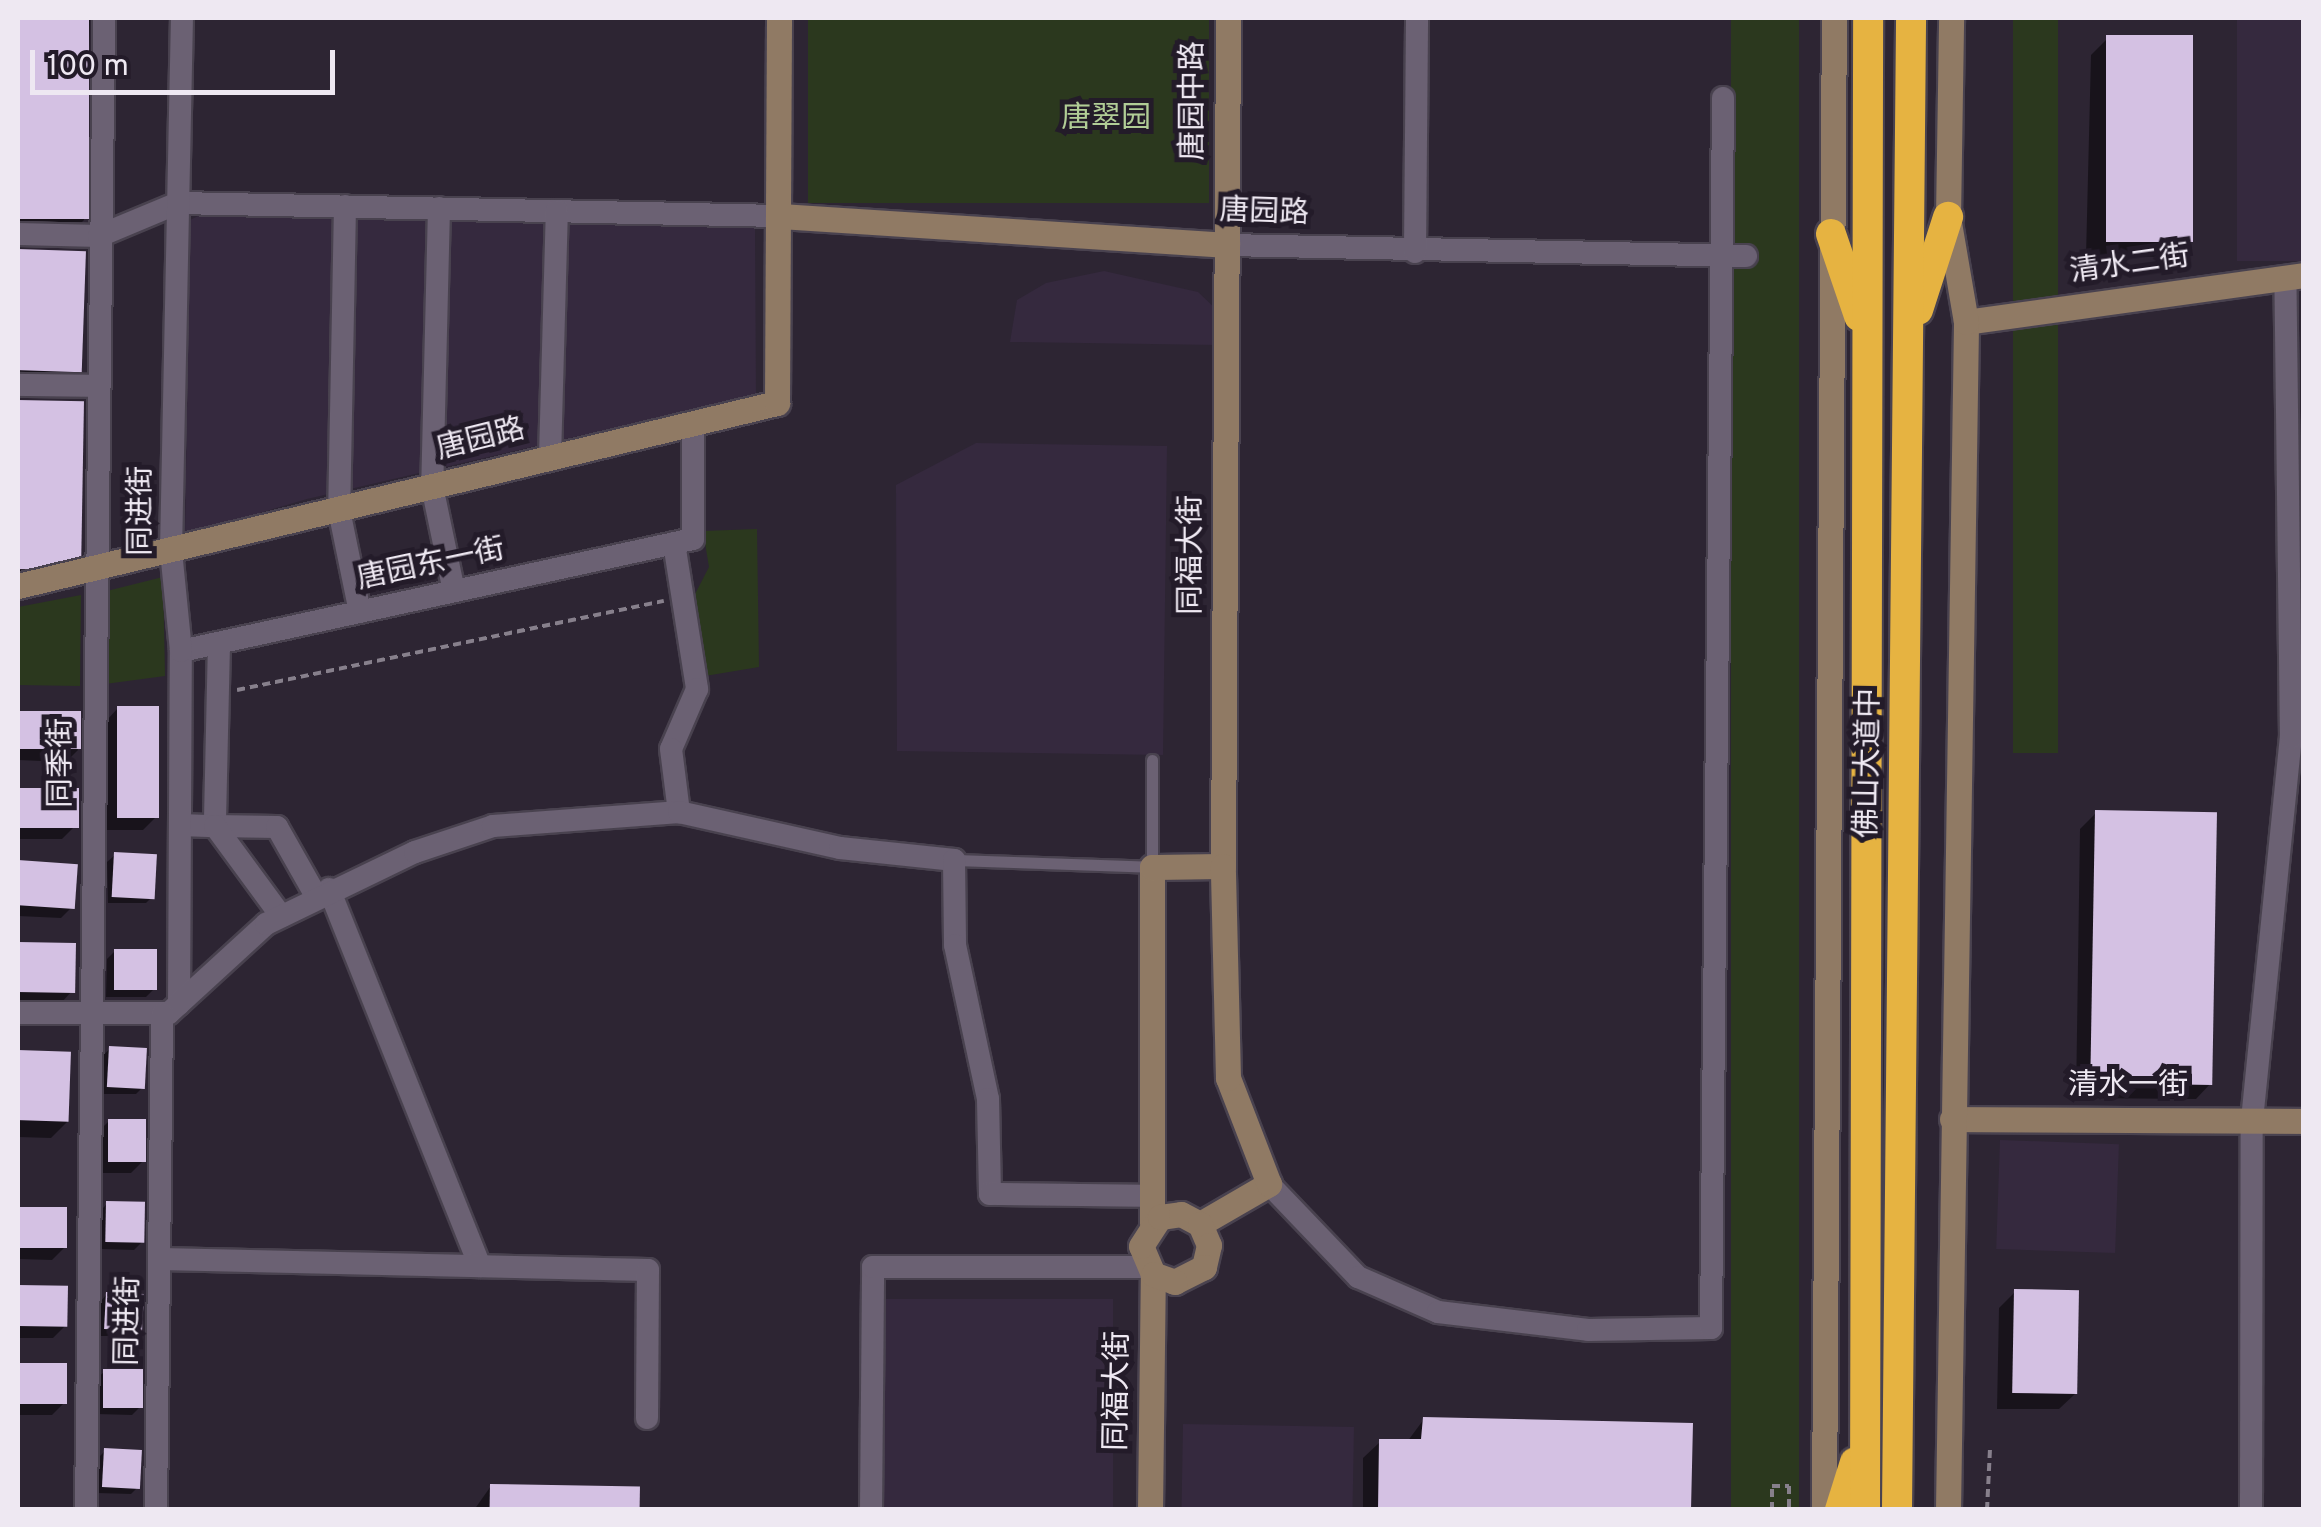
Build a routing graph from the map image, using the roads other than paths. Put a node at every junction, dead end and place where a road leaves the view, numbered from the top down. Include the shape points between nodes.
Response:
1 (104, 18) edge
2 (182, 18) edge
3 (779, 18) edge
4 (1228, 18) edge
5 (1417, 18) edge
6 (1834, 18) edge
7 (1868, 18) edge
8 (1911, 18) edge
9 (1951, 18) edge
10 (1722, 98) dead end
11 (178, 202) junction
12 (345, 206) junction
13 (439, 208) junction
14 (557, 211) junction
15 (781, 216) junction
16 (1948, 217) junction
17 (18, 234) edge
18 (1831, 234) junction
19 (100, 236) junction
20 (1228, 245) junction
21 (1415, 252) junction
22 (1718, 256) junction
23 (1746, 256) dead end
24 (2294, 276) edge
25 (1966, 322) junction
26 (1909, 336) junction
27 (1867, 338) junction
28 (18, 385) edge
29 (97, 386) junction
30 (693, 423) junction
31 (550, 457) junction
32 (432, 486) junction
33 (339, 510) junction
34 (684, 541) junction
35 (171, 550) junction
36 (2297, 557) edge
37 (94, 567) junction
38 (18, 586) edge
39 (454, 591) junction
40 (360, 612) junction
41 (219, 643) junction
42 (181, 651) junction
43 (1152, 760) dead end
44 (679, 812) junction
45 (180, 825) junction
46 (215, 826) junction
47 (954, 860) junction
48 (1222, 866) junction
49 (1152, 867) junction
50 (323, 892) junction
51 (281, 916) junction
52 (171, 1009) junction
53 (18, 1013) edge
54 (90, 1013) junction
55 (1952, 1119) junction
56 (2252, 1120) junction
57 (2304, 1121) edge
58 (1269, 1184) junction
59 (1151, 1196) junction
60 (1152, 1223) junction
61 (1200, 1224) junction
62 (161, 1259) junction
63 (480, 1266) junction
64 (1150, 1271) junction
65 (647, 1418) dead end
66 (1864, 1430) junction
67 (86, 1510) edge
68 (156, 1510) edge
69 (871, 1510) edge
70 (1150, 1510) edge
71 (1824, 1510) edge
72 (1840, 1510) edge
73 (1864, 1510) edge
74 (1897, 1510) edge
75 (1948, 1510) edge
76 (2250, 1510) edge

1 - 19 street, 同季街
2 - 11 street, 同进街
3 - 15 street
4 - 20 street, 唐园中路
5 - 21 street
6 - 18 street
7 - 27 highway, 佛山大道中
8 - 26 highway, 佛山大道中
9 - 16 street
10 - 22 street
11 - 12 street, 唐园路
11 - 19 street
11 - 35 street, 同进街
12 - 13 street, 唐园路
12 - 33 street
13 - 14 street, 唐园路
13 - 32 street
14 - 15 street, 唐园路
14 - 31 street
15 - 20 street, 唐园路
15 - 30 street, 唐园路 via 777,403
16 - 25 street
16 - 26 highway
17 - 19 street
18 - 27 highway
18 - 71 street
19 - 29 street, 同季街
20 - 21 street, 唐园路
20 - 48 street, 同福大街
21 - 22 street, 唐园路
22 - 23 street, 唐园路
22 - 58 street via 1723,579 1711,1328 1588,1330 1438,1312 1358,1277
24 - 25 street, 清水二街
24 - 36 street
25 - 55 street
26 - 74 highway, 佛山大道中
27 - 66 highway, 佛山大道中
28 - 29 street
29 - 37 street, 同季街
30 - 31 street, 唐园路
30 - 34 street
31 - 32 street, 唐园路
32 - 33 street, 唐园路
32 - 39 street
33 - 35 street, 唐园路
33 - 40 street
34 - 39 street, 唐园东一街
34 - 44 street via 683,598 698,689 671,749
35 - 37 street, 唐园路
35 - 42 street, 同进街
36 - 56 street via 2291,738
37 - 38 street, 唐园路
37 - 54 street, 同季街
39 - 40 street, 唐园东一街
40 - 41 street, 唐园东一街
41 - 42 street, 唐园东一街
41 - 46 street
42 - 45 street, 同进街
43 - 49 lane
44 - 47 street via 840,848
44 - 50 street via 492,826
45 - 46 street
45 - 52 street, 同进街
46 - 50 street via 277,827
46 - 51 street
47 - 49 lane
47 - 59 street via 956,945 988,1100 990,1194
48 - 49 street
48 - 58 street, 同福大街 via 1228,1078
49 - 59 street, 同福大街
50 - 51 street
50 - 63 street
51 - 52 street
52 - 54 street
52 - 62 street, 同进街
53 - 54 street
54 - 67 street, 同季街
55 - 56 street, 清水一街
55 - 75 street
56 - 57 street, 清水一街
56 - 76 street
58 - 61 street
59 - 60 street, 同福大街
60 - 61 street via 1182,1214
60 - 64 street, 同福大街 via 1141,1246
61 - 64 street via 1209,1245 1204,1267 1175,1282
62 - 63 street
62 - 68 street, 同进街
63 - 65 street via 648,1270
64 - 69 street via 874,1268
64 - 70 street, 同福大街
66 - 72 highway
66 - 73 highway, 佛山大道中

